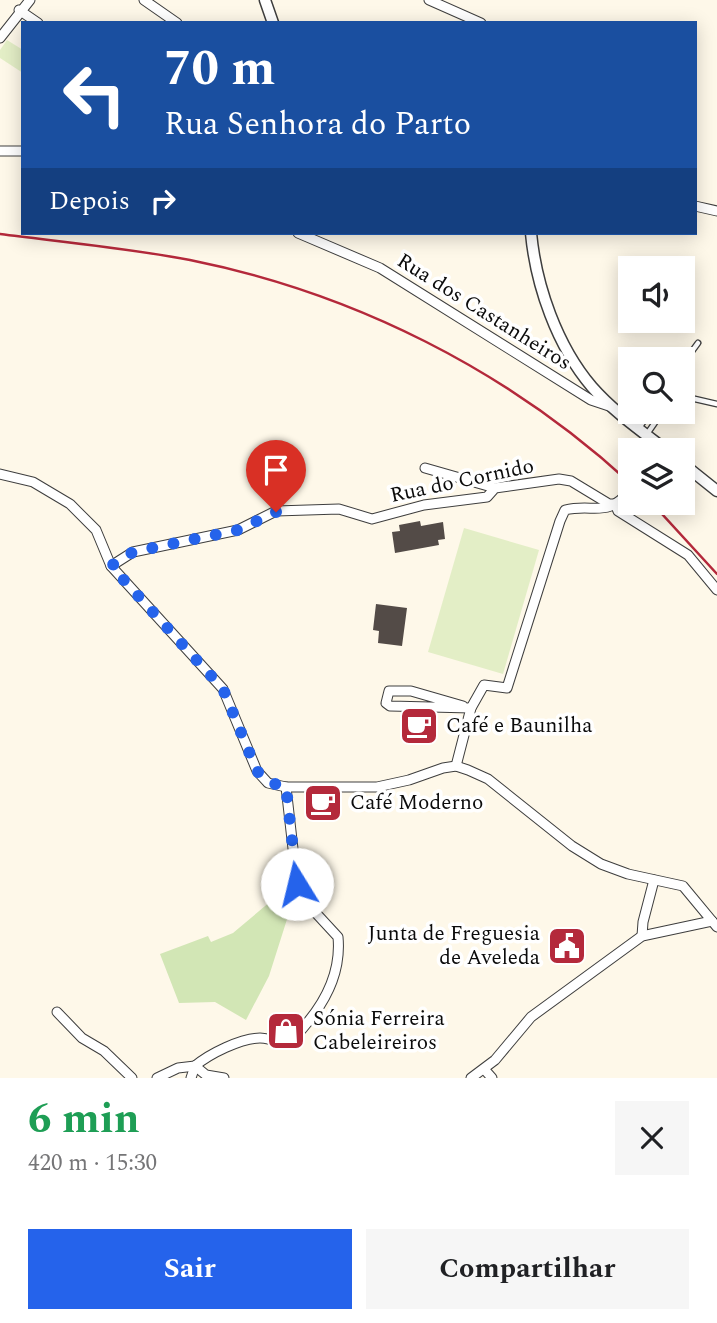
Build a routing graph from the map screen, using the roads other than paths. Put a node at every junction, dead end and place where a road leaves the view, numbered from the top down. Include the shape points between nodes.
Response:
1 (30, 0) edge
2 (144, 0) edge
3 (265, 0) edge
4 (429, 0) edge
5 (19, 10) junction
6 (35, 21) edge
7 (174, 21) edge
8 (272, 21) edge
9 (476, 21) edge
10 (0, 38) edge
11 (0, 151) edge
12 (21, 151) edge
13 (697, 206) edge
14 (717, 211) edge
15 (303, 235) edge
16 (531, 235) edge
17 (698, 343) dead end
18 (695, 347) edge
19 (695, 399) edge
20 (717, 404) edge
21 (612, 407) junction
22 (646, 424) edge
23 (651, 424) edge
24 (643, 432) junction
25 (650, 438) edge
26 (425, 468) dead end
27 (695, 473) edge
28 (0, 474) edge
29 (495, 488) junction
30 (717, 491) edge
31 (618, 500) edge
32 (618, 500) edge
33 (624, 515) edge
34 (111, 566) junction
35 (717, 590) edge
36 (467, 707) junction
37 (456, 766) junction
38 (286, 787) junction
39 (654, 880) junction
40 (714, 924) edge
41 (642, 936) junction
42 (57, 1012) dead end
43 (195, 1066) junction
44 (484, 1069) junction
45 (132, 1078) edge
46 (157, 1078) edge
47 (191, 1078) edge
48 (224, 1078) edge
49 (471, 1078) edge
50 (492, 1078) edge

1 - 5 street
2 - 7 street
3 - 8 street
4 - 9 street
5 - 6 street
5 - 10 street
11 - 12 street
13 - 14 street
15 - 21 street, Rua dos Castanheiros via 380,268 591,400
16 - 21 street via 535,262 563,344
17 - 18 lane
19 - 20 lane
21 - 24 street
22 - 24 lane
23 - 24 lane
24 - 25 street
26 - 29 street
27 - 30 street
28 - 34 street via 33,482 70,504 96,530
29 - 31 street, Rua do Cornido via 559,479 571,481 609,504
29 - 34 street, Rua do Cornido via 487,497 424,505 372,519 339,509 276,512 238,530 133,552
32 - 36 street via 597,510 565,510 507,688 484,685
33 - 35 street, Rua do Cornido via 688,555
34 - 38 street via 223,689 257,771 268,782
36 - 36 street via 411,691 389,691 386,698 390,706
36 - 37 street
37 - 38 street via 377,787
37 - 39 street via 488,779 601,864
38 - 43 street via 297,884 302,898 338,937 330,988 320,1008 289,1040 259,1038 237,1044
39 - 40 street via 683,886
39 - 41 street
40 - 41 street
41 - 44 street via 531,1017
42 - 45 street
43 - 46 street
43 - 47 street
43 - 48 street via 206,1075
44 - 49 street
44 - 50 street

